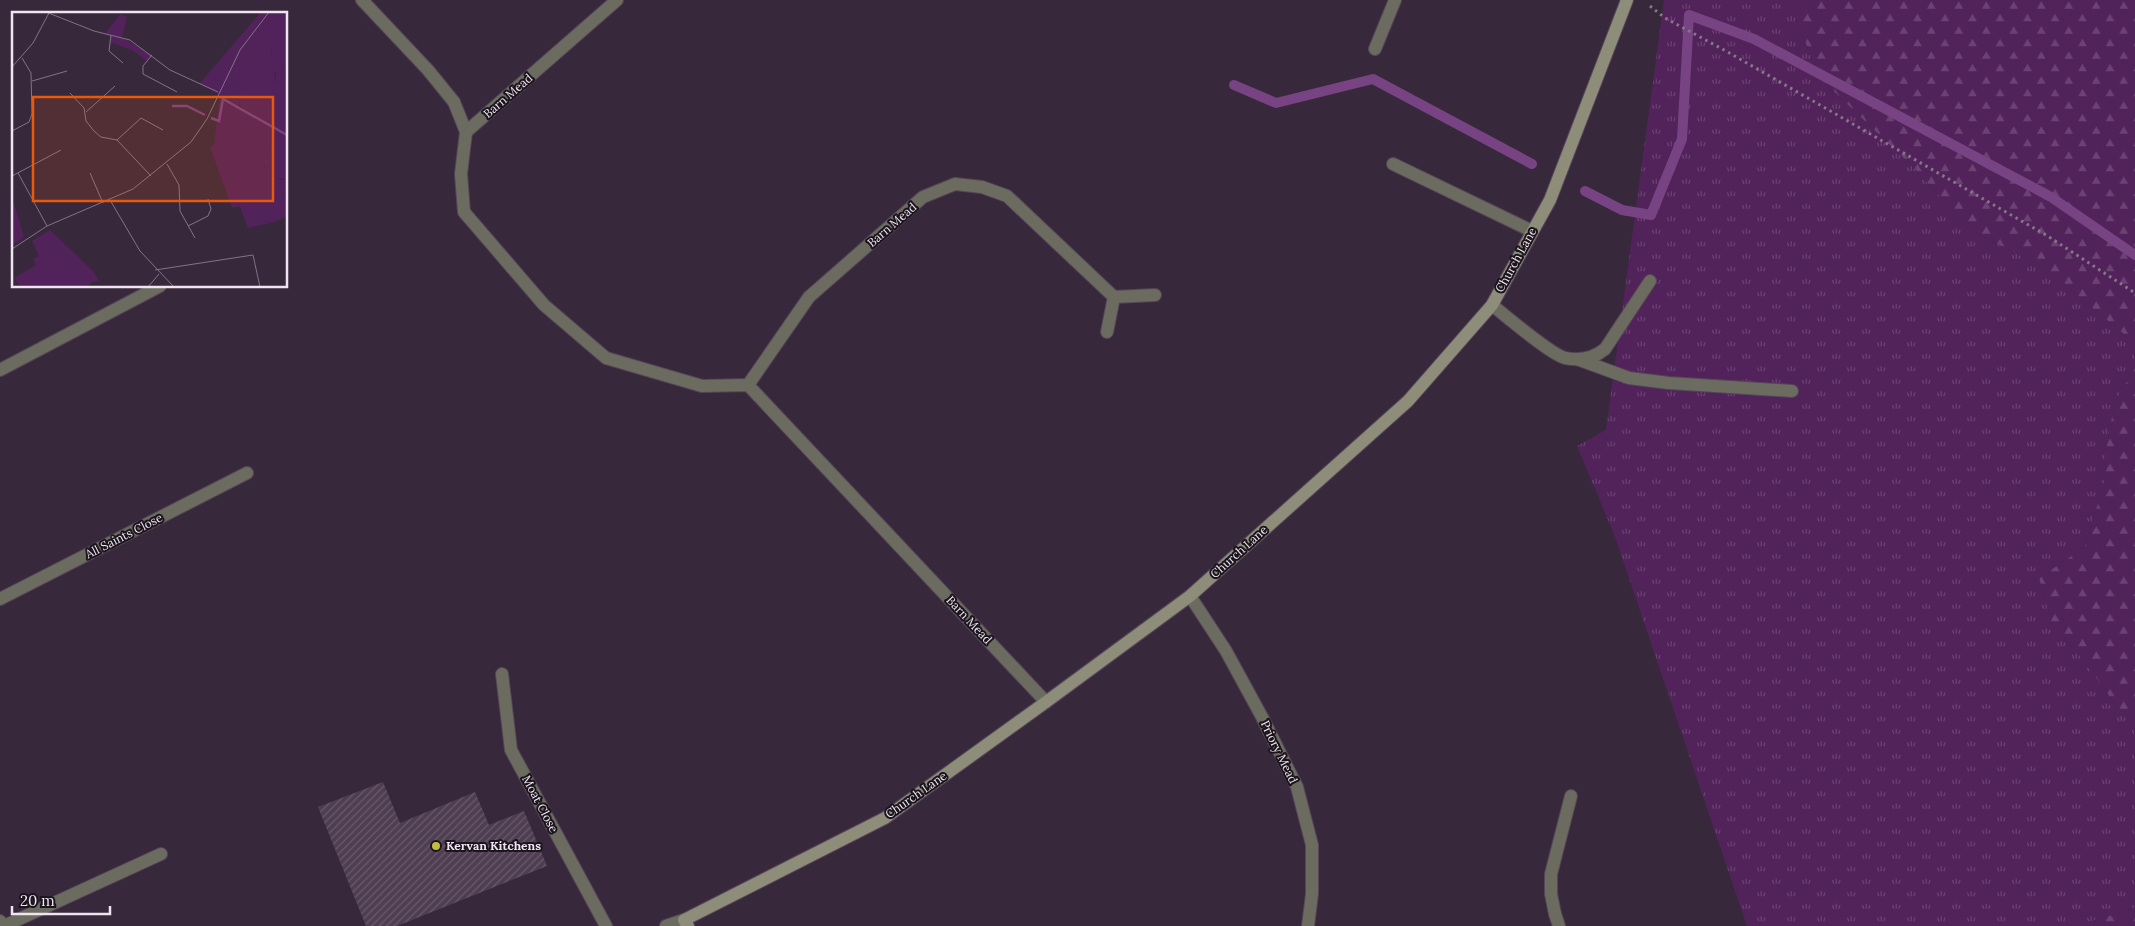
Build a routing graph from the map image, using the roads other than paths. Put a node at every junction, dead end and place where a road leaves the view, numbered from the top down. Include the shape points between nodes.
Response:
1 (362, 0) edge
2 (617, 0) edge
3 (1395, 0) edge
4 (1627, 0) edge
5 (1375, 49) dead end
6 (466, 132) junction
7 (1392, 164) dead end
8 (1532, 231) junction
9 (1650, 281) dead end
10 (156, 288) edge
11 (1155, 295) dead end
12 (1114, 297) junction
13 (1492, 305) junction
14 (1107, 332) dead end
15 (1577, 359) junction
16 (0, 370) edge
17 (748, 385) junction
18 (1792, 391) dead end
19 (248, 474) dead end
20 (1, 596) edge
21 (1190, 596) junction
22 (502, 674) dead end
23 (1046, 702) junction
24 (1571, 796) dead end
25 (161, 854) dead end
26 (1557, 920) edge
27 (0, 921) edge
28 (686, 923) edge
29 (4, 926) edge
30 (606, 926) edge
31 (666, 926) edge
32 (1308, 926) edge

1 - 6 street via 454,102
2 - 6 street, Barn Mead
3 - 5 street
4 - 8 street, Church Lane via 1550,200
6 - 17 street via 461,174 464,212 544,305 606,358 702,386
7 - 8 street
8 - 13 street, Church Lane
9 - 15 street via 1606,349 1589,358
10 - 16 street
11 - 12 street
12 - 14 street
12 - 17 street, Barn Mead via 1007,196 982,187 955,184 923,197 809,297
13 - 15 street via 1563,357
13 - 21 street, Church Lane via 1408,402
15 - 18 street via 1629,378
17 - 23 street, Barn Mead
19 - 20 street, All Saints Close
21 - 23 street, Church Lane
21 - 32 street, Priory Mead via 1226,651 1296,787 1312,845
22 - 30 street, Moat Close via 511,750
23 - 28 street, Church Lane via 885,818
24 - 26 street via 1551,874 1550,894
25 - 29 street
27 - 29 street
28 - 31 street, Church Lane

